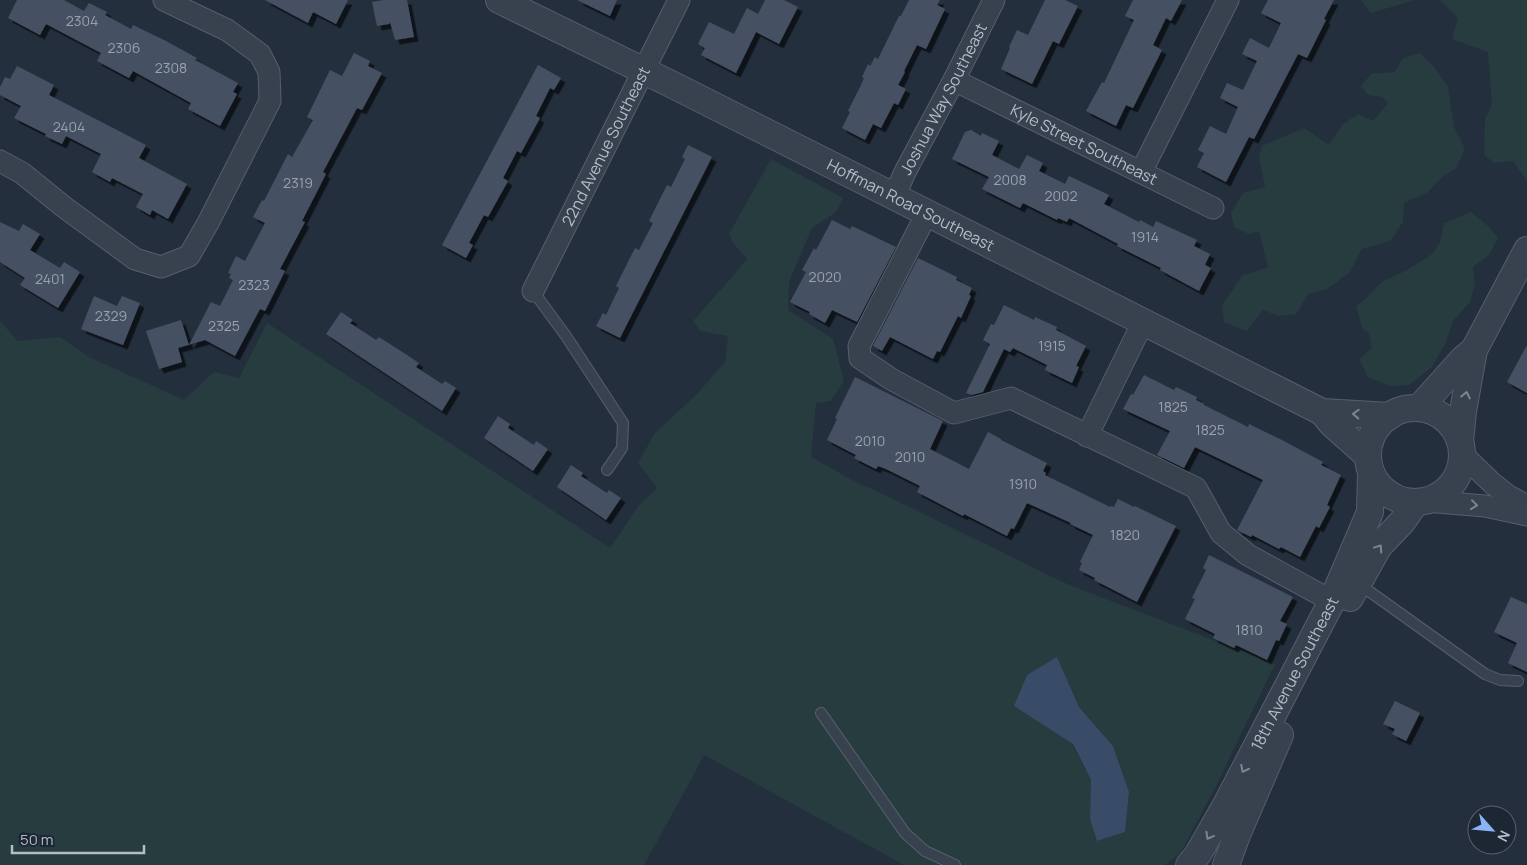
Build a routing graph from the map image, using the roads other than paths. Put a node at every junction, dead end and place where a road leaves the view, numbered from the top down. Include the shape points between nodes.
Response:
1 (164, 0) edge
2 (498, 0) edge
3 (679, 0) edge
4 (994, 0) edge
5 (1228, 0) edge
6 (644, 71) junction
7 (954, 80) junction
8 (0, 161) edge
9 (1141, 172) junction
10 (894, 197) junction
11 (1213, 208) dead end
12 (927, 213) junction
13 (1527, 250) edge
14 (532, 291) joint
15 (1143, 322) junction
16 (1474, 350) junction
17 (1419, 408) junction
18 (1322, 412) junction
19 (1390, 416) junction
20 (1088, 436) junction
21 (1461, 448) junction
22 (1370, 464) junction
23 (607, 470) dead end
24 (1421, 502) junction
25 (1527, 506) edge
26 (1527, 515) edge
27 (1358, 584) junction
28 (1332, 601) junction
29 (1518, 681) dead end
30 (821, 713) dead end
31 (955, 865) edge
32 (1189, 865) edge
33 (1226, 865) edge

1 - 8 street via 227,30 260,54 269,72 270,101 208,224 188,256 161,267 135,259 22,173
2 - 6 street, Hoffman Road Southeast
3 - 6 street, 22nd Avenue Southeast
4 - 7 street, Joshua Way Southeast
5 - 9 street
6 - 10 street, Hoffman Road Southeast
6 - 14 street, 22nd Avenue Southeast
7 - 9 street, Kyle Street Southeast
7 - 10 street, Joshua Way Southeast
9 - 11 street, Kyle Street Southeast
10 - 12 street, Hoffman Road Southeast
12 - 15 street, Hoffman Road Southeast
12 - 20 street via 859,346 860,358 954,413 1011,398
13 - 16 street
14 - 23 lane via 623,423 622,448
15 - 18 street, Hoffman Road Southeast
15 - 20 street
16 - 17 street
21 -> 16 street via 1463,411
17 - 19 street
17 - 21 street via 1436,412 1445,419 1454,429
19 -> 18 street, Hoffman Road Southeast
18 - 22 street, Hoffman Road Southeast
19 - 22 street via 1378,426 1371,440
20 - 28 street via 1196,488 1221,533 1248,555
21 - 24 street via 1457,477 1442,494
21 - 25 street via 1492,483
22 - 24 street via 1379,485 1389,495 1402,501
22 - 28 street, 18th Avenue Southeast via 1370,512
24 -> 26 street via 1486,506
27 -> 24 street, 18th Avenue Southeast via 1379,546
27 - 29 lane via 1485,674 1500,680
27 - 33 street, 18th Avenue Southeast via 1282,730
28 -> 32 street, 18th Avenue Southeast via 1226,805
30 - 31 lane via 905,832 925,851

